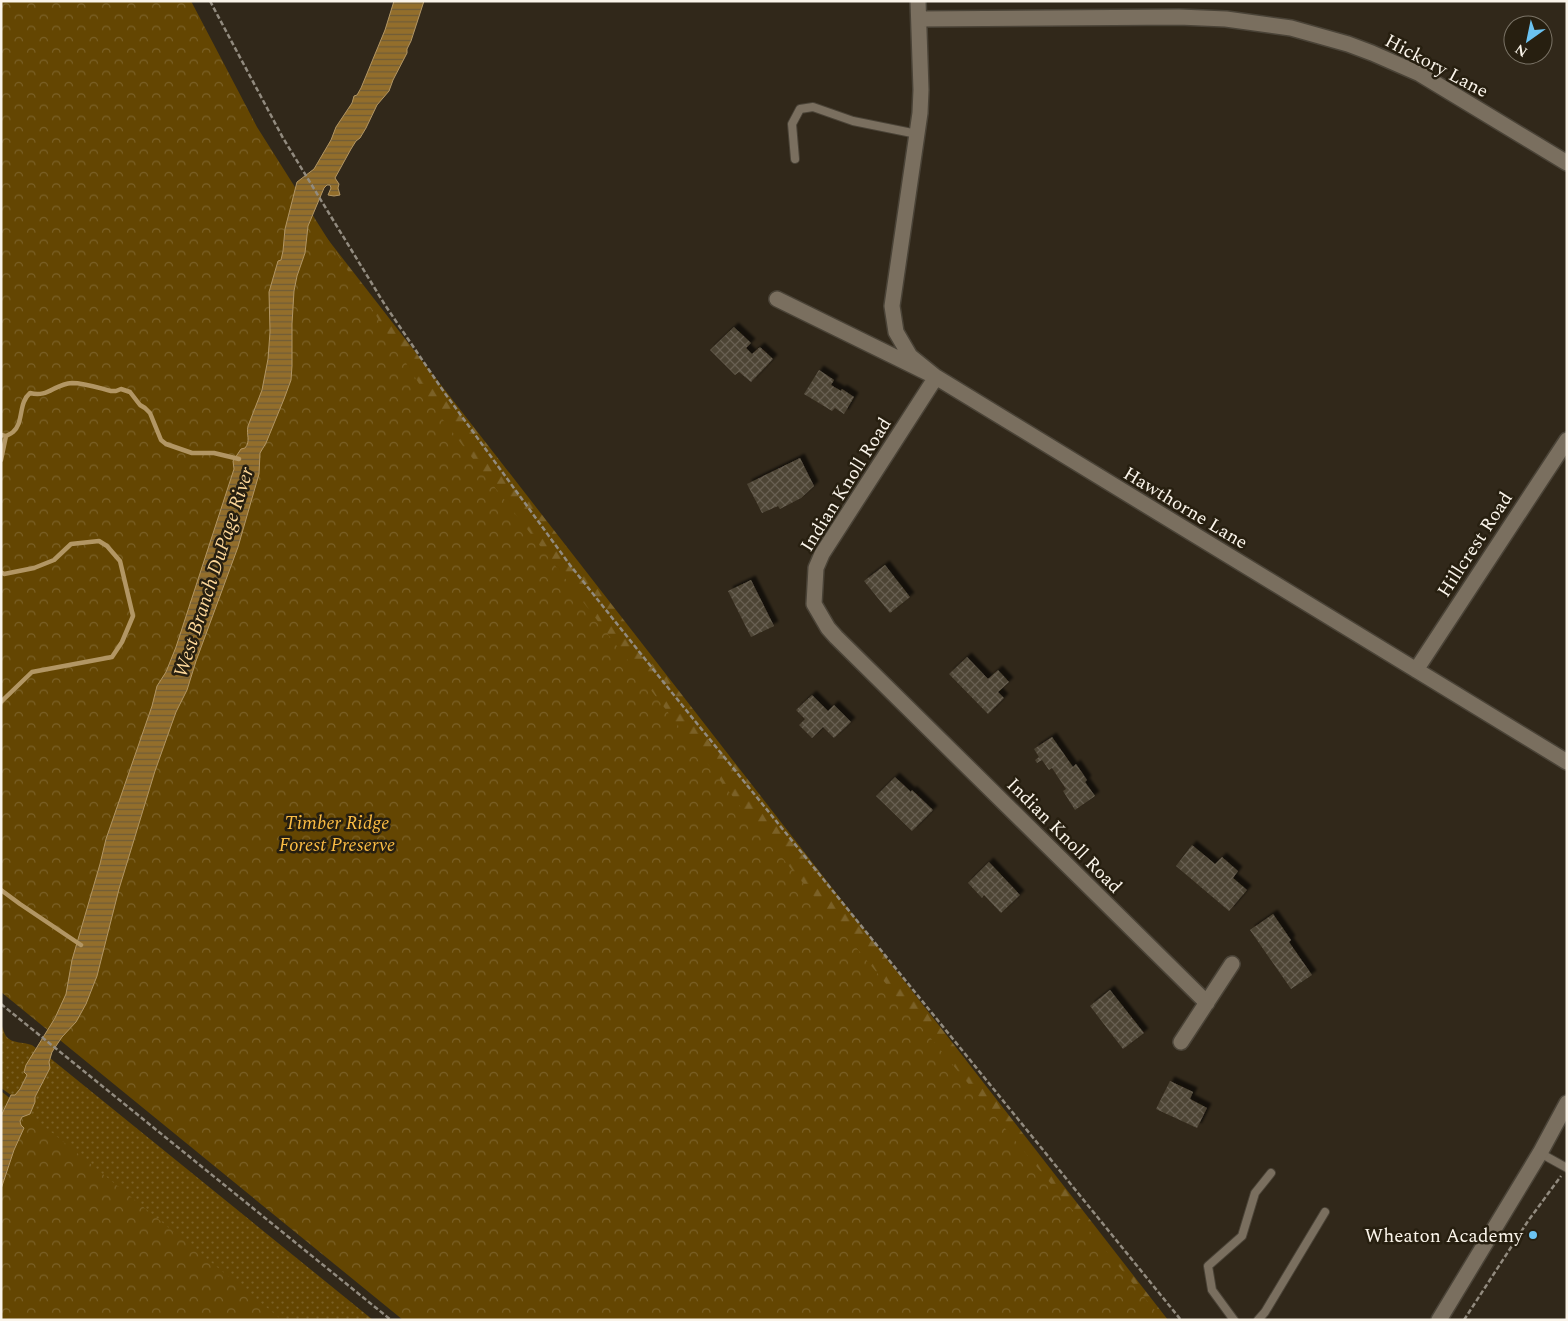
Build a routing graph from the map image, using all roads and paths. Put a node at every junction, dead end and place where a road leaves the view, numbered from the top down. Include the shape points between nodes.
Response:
1 (210, 1) edge
2 (918, 1) edge
3 (919, 20) junction
4 (917, 134) junction
5 (794, 159) dead end
6 (1567, 164) edge
7 (777, 299) dead end
8 (936, 377) junction
9 (1567, 440) edge
10 (1416, 670) junction
11 (1567, 762) edge
12 (1232, 964) dead end
13 (1207, 1003) junction
14 (2, 1005) edge
15 (1182, 1042) dead end
16 (1567, 1103) edge
17 (1540, 1153) junction
18 (1567, 1168) edge
19 (1271, 1173) dead end
20 (1561, 1176) dead end
21 (1325, 1212) dead end
22 (391, 1320) edge
23 (1181, 1320) edge
24 (1234, 1320) edge
25 (1258, 1320) edge
26 (1439, 1320) edge
27 (1464, 1320) edge

1 - 23 path via 283,138 384,305 570,565
2 - 3 street
3 - 4 street via 921,90
3 - 6 street, Hickory Lane via 1179,17 1226,19 1291,28 1364,50 1420,74
4 - 5 lane via 854,121 813,108 800,109 792,124
4 - 8 street via 892,306 896,332 910,356
7 - 8 street, Hawthorne Lane
8 - 10 street, Hawthorne Lane
8 - 13 street, Indian Knoll Road via 822,554 816,568 814,604 836,637
9 - 10 street, Hillcrest Road
10 - 11 street, Hawthorne Lane
12 - 13 street
13 - 15 street
14 - 22 path
16 - 17 street
17 - 18 lane
17 - 26 street
19 - 24 lane via 1254,1193 1242,1236 1208,1266 1212,1290
20 - 27 path via 1528,1220
21 - 25 lane

